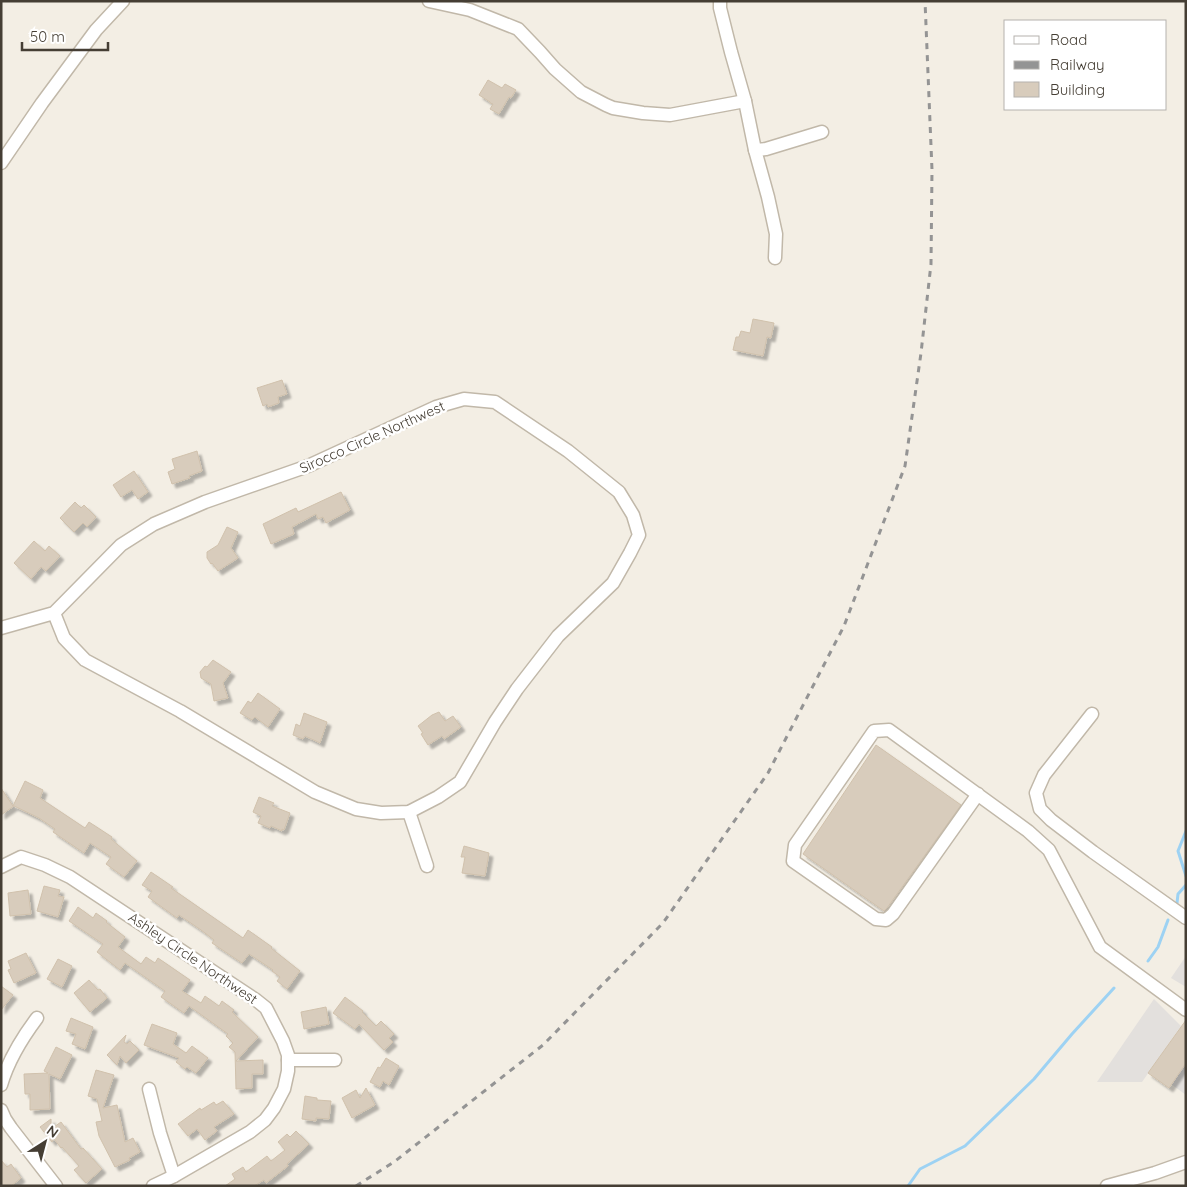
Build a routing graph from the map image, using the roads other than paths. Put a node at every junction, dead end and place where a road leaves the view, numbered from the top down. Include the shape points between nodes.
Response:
1 (123, 1) edge
2 (429, 1) edge
3 (720, 1) edge
4 (745, 101) junction
5 (822, 132) dead end
6 (755, 150) junction
7 (1, 163) edge
8 (774, 258) dead end
9 (54, 613) junction
10 (1, 628) edge
11 (1092, 714) dead end
12 (978, 794) junction
13 (409, 812) junction
14 (427, 866) dead end
15 (1, 867) edge
16 (1186, 918) edge
17 (1186, 1010) edge
18 (37, 1018) dead end
19 (288, 1060) junction
20 (335, 1060) dead end
21 (1, 1085) edge
22 (149, 1089) dead end
23 (1, 1110) edge
24 (1186, 1162) edge
25 (1186, 1171) edge
26 (1155, 1173) junction
27 (174, 1176) junction
28 (56, 1186) edge
29 (153, 1186) edge
30 (1107, 1186) edge

1 - 7 street via 96,30
2 - 4 street via 470,10 518,29 581,92 606,106 670,115
3 - 4 street
4 - 6 street
5 - 6 street
6 - 8 street via 776,234
9 - 10 street, Sirocco Circle Northwest
9 - 13 street, Sirocco Circle Northwest via 64,638 85,660 180,711 308,788 356,809 381,813
9 - 13 street, Sirocco Circle Northwest via 121,545 154,524 205,502 308,466 436,407 464,399 495,402 568,451 619,492 634,515 639,535 613,582 558,636 517,689 460,782
11 - 16 street via 1044,775 1036,793 1040,809 1050,820
12 - 12 street via 889,730 874,731 795,845 793,861 876,919 886,920
12 - 17 street via 1049,850 1100,947
13 - 14 street
15 - 19 street, Ashley Circle Northwest via 21,857 70,877 256,1000 266,1008 284,1041
18 - 21 street
19 - 20 street
19 - 27 street, Ashley Circle Northwest via 284,1089 264,1120 231,1144
22 - 27 street
23 - 28 street
24 - 26 street
25 - 26 street
26 - 30 street
27 - 29 street, Ashley Circle Northwest

